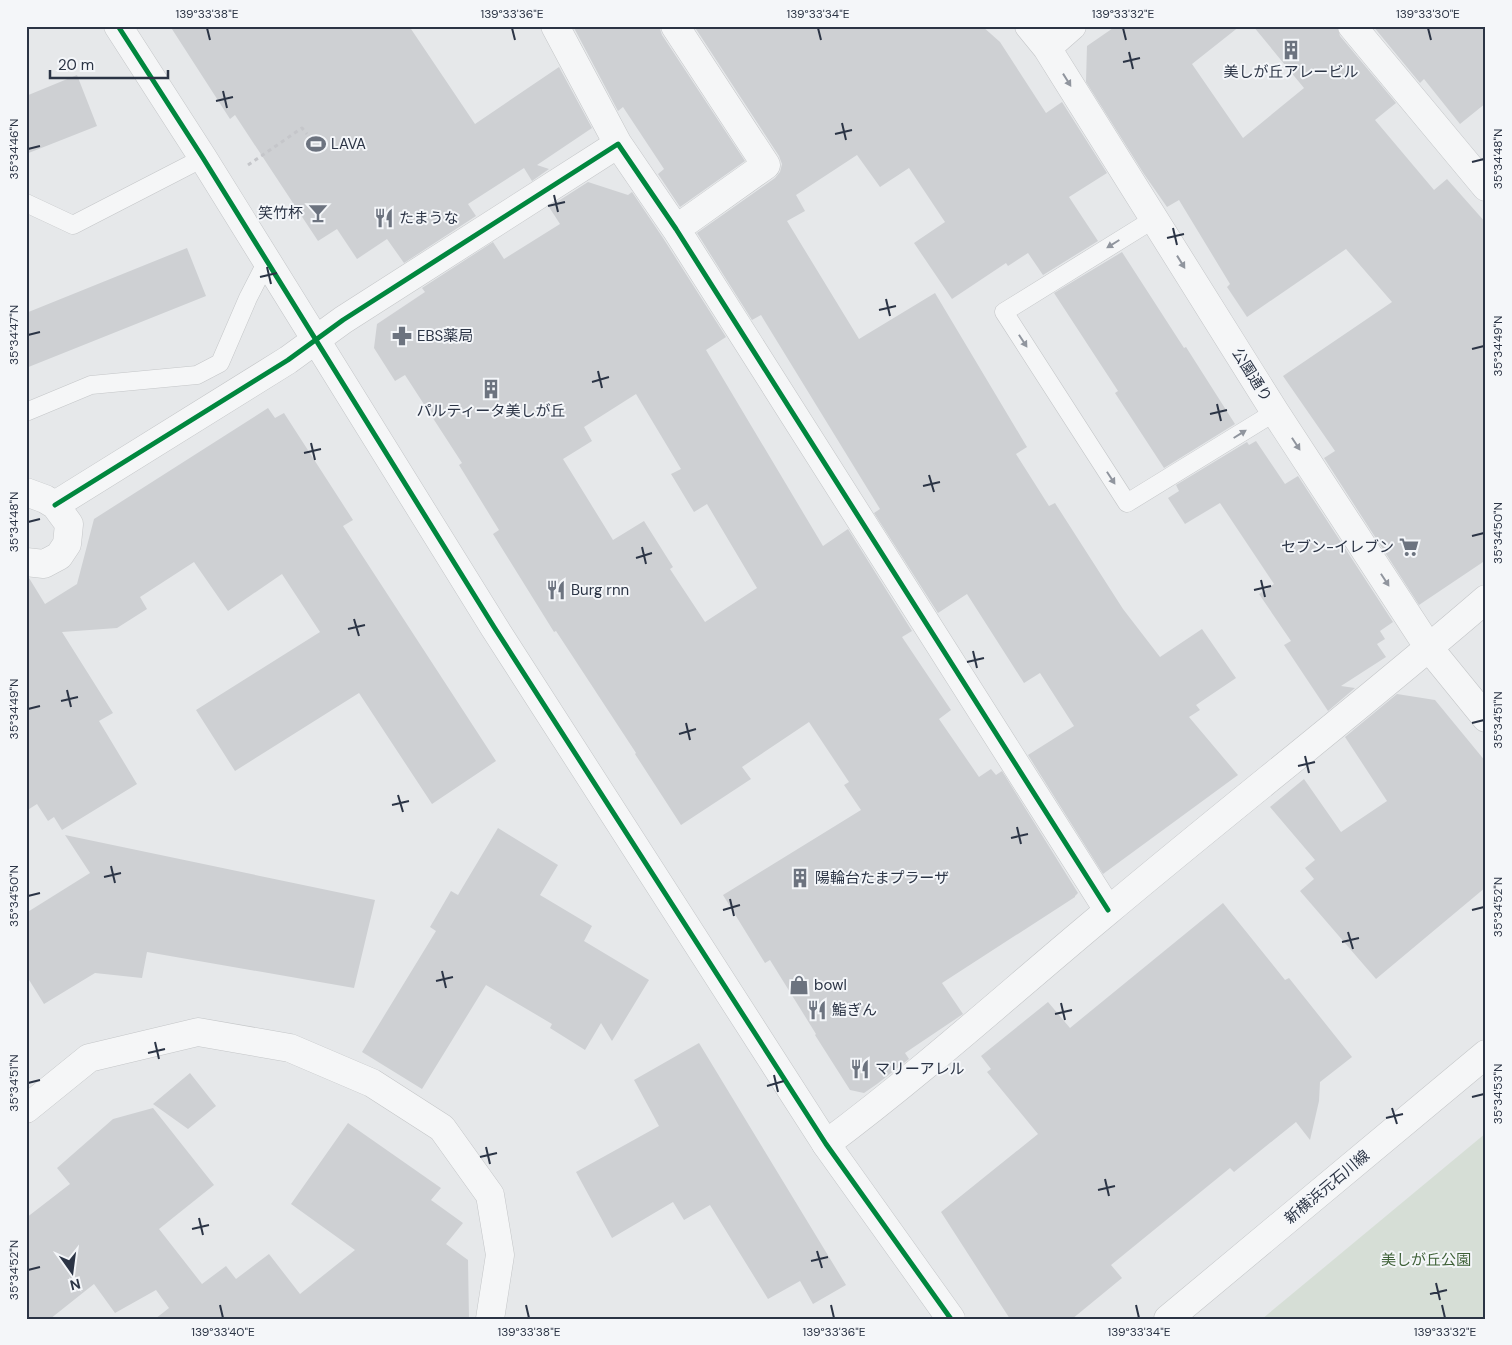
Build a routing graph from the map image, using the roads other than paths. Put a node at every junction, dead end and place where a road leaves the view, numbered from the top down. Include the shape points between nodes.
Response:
1 (118, 26) edge
2 (555, 26) edge
3 (675, 26) edge
4 (1028, 26) edge
5 (1072, 26) edge
6 (1352, 26) edge
7 (1047, 48) junction
8 (618, 144) junction
9 (203, 158) junction
10 (1486, 187) edge
11 (26, 203) edge
12 (1154, 219) junction
13 (676, 229) junction
14 (267, 261) junction
15 (315, 340) junction
16 (26, 412) edge
17 (1275, 412) junction
18 (26, 492) edge
19 (55, 505) junction
20 (26, 562) edge
21 (1486, 599) edge
22 (1429, 648) junction
23 (1486, 718) edge
24 (1108, 910) junction
25 (1486, 1054) edge
26 (26, 1109) edge
27 (826, 1144) junction
28 (490, 1319) edge
29 (951, 1319) edge
30 (1168, 1319) edge

1 - 9 street
2 - 8 street
3 - 13 street via 766,165
4 - 7 street, 公園通り
5 - 7 street
6 - 10 street
7 -> 12 street, 公園通り
8 - 13 street
8 - 15 street
9 - 11 lane via 73,225
9 - 14 street
12 -> 17 street, 公園通り
12 -> 17 lane via 1004,312 1127,503
13 - 24 street
14 - 15 street
14 - 16 lane via 220,363 197,375 91,385
15 - 19 street
15 - 27 street via 494,627
17 -> 22 street, 公園通り
18 - 19 street
19 - 20 street via 69,524 67,544 59,556 44,564
21 - 22 street
22 - 23 street, 公園通り
22 - 24 street
24 - 27 street via 858,1121
25 - 30 street, 新横浜元石川線
26 - 28 street via 89,1058 198,1032 290,1048 372,1083 442,1128 490,1195 500,1255
27 - 29 street

